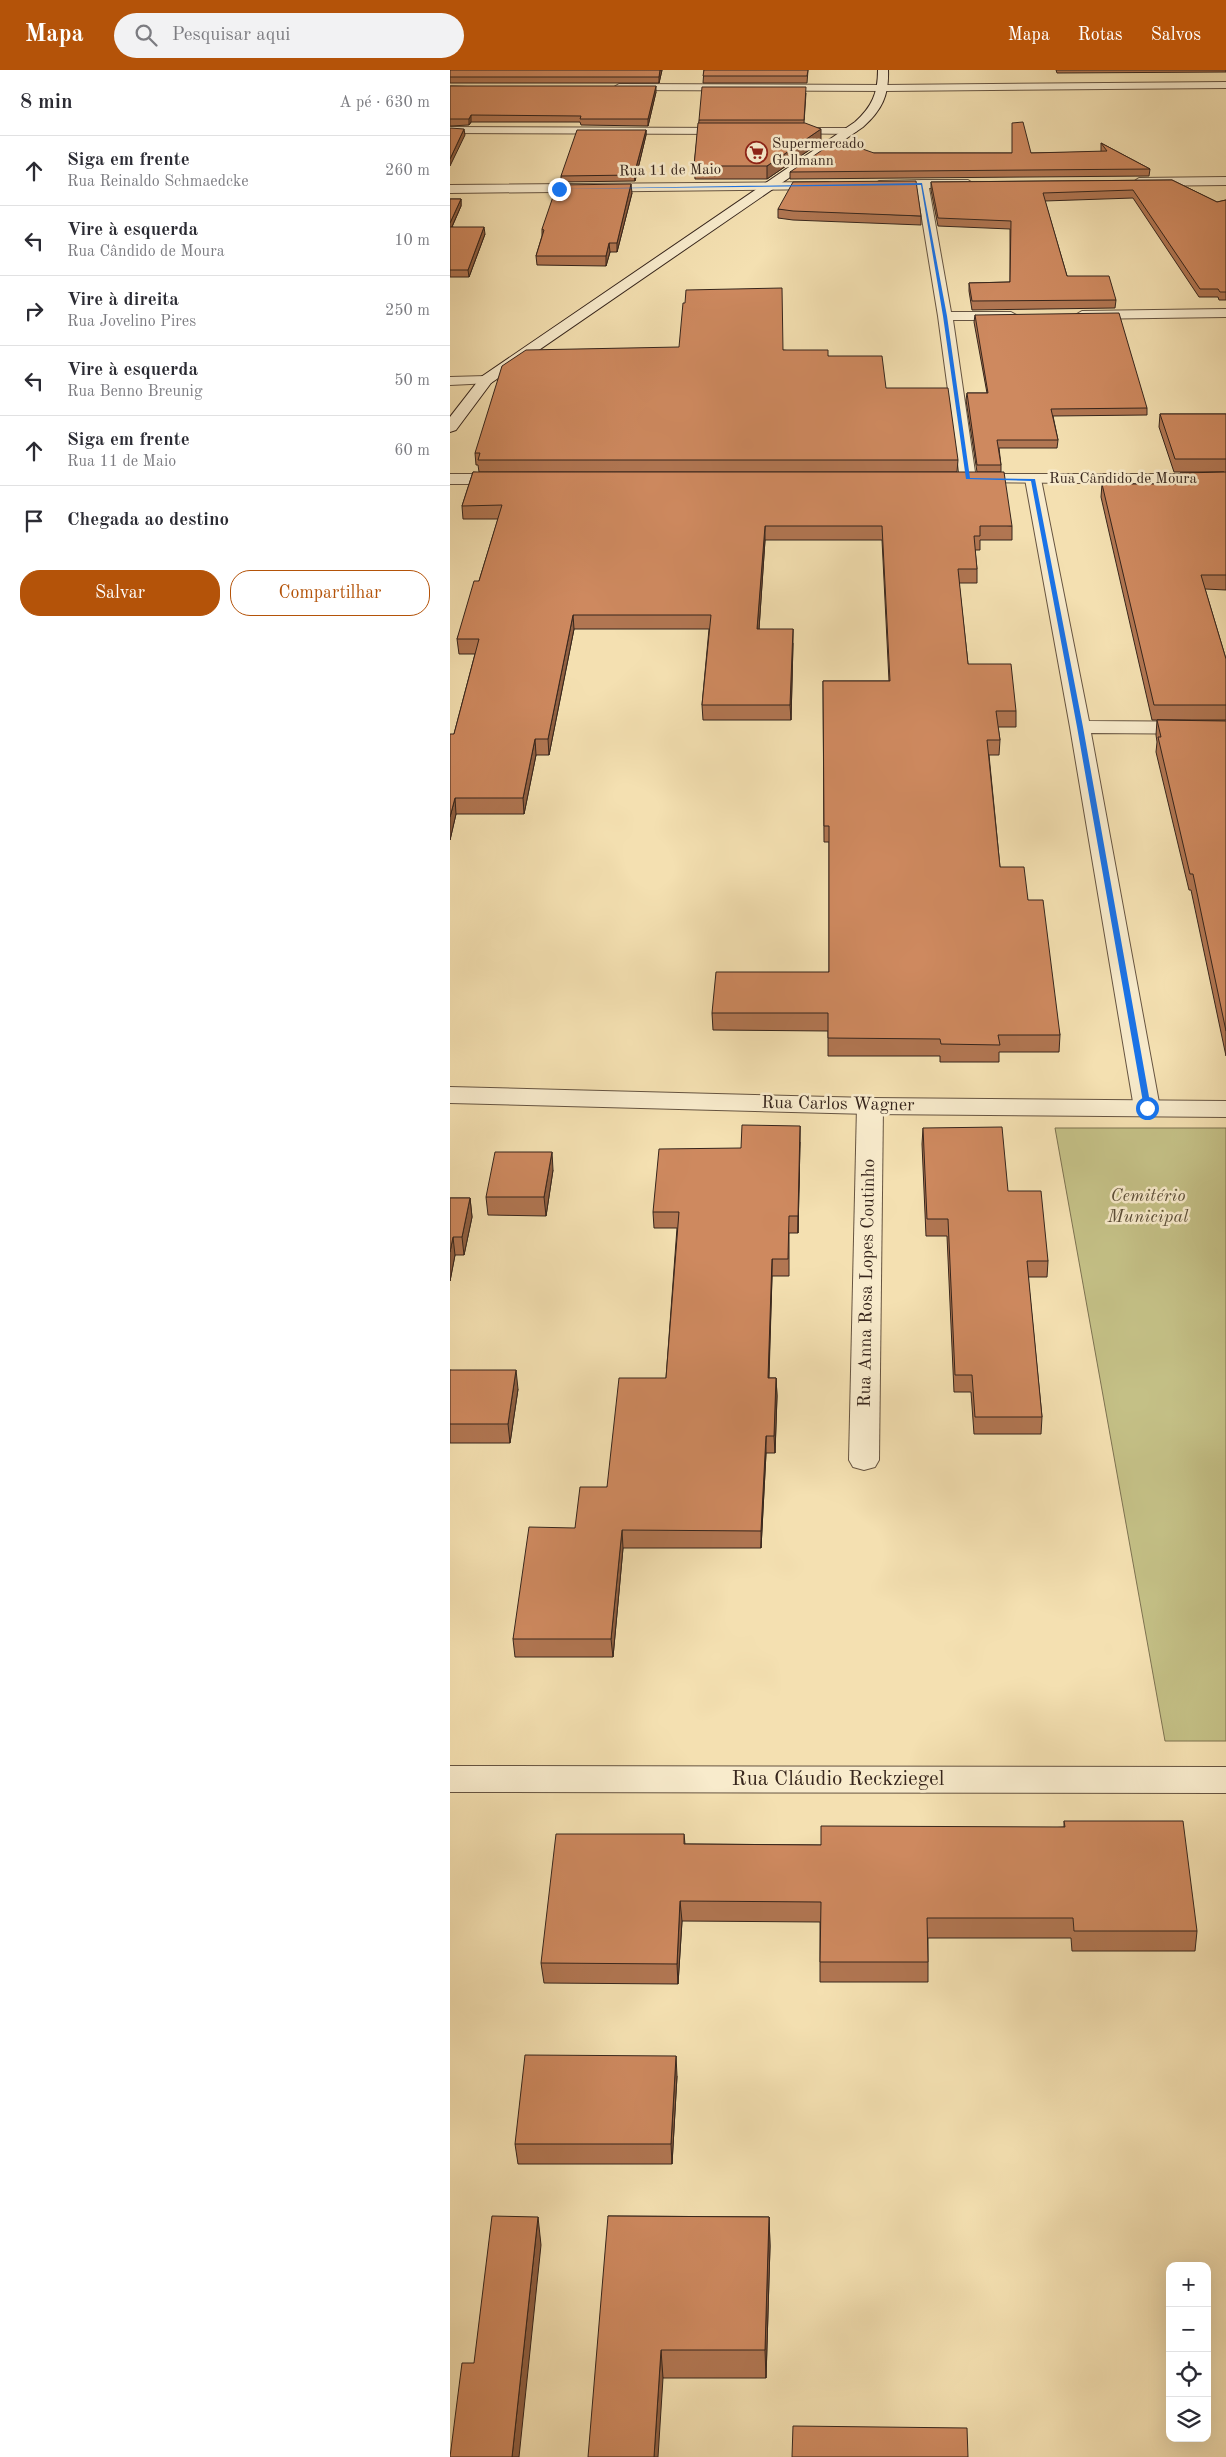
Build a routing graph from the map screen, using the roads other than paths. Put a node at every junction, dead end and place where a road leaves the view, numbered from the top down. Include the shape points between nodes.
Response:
1 (883, 70) edge
2 (1226, 85) edge
3 (608, 87) edge
4 (885, 88) junction
5 (450, 130) edge
6 (743, 131) edge
7 (773, 131) edge
8 (851, 131) junction
9 (1226, 181) edge
10 (1128, 182) edge
11 (922, 184) junction
12 (981, 184) edge
13 (865, 185) edge
14 (770, 186) junction
15 (836, 186) edge
16 (450, 189) edge
17 (1226, 313) edge
18 (1071, 315) edge
19 (945, 316) junction
20 (1023, 316) edge
21 (486, 380) junction
22 (450, 381) edge
23 (450, 427) edge
24 (450, 479) edge
25 (520, 479) edge
26 (948, 479) edge
27 (968, 479) junction
28 (1033, 479) junction
29 (1226, 479) edge
30 (1080, 727) junction
31 (1226, 728) edge
32 (450, 1095) edge
33 (870, 1106) junction
34 (1147, 1108) junction
35 (1226, 1109) edge
36 (864, 1460) dead end
37 (450, 1779) edge
38 (1226, 1780) edge

1 - 4 street
2 - 4 street
3 - 4 street
4 - 8 street via 874,112
5 - 6 street
7 - 8 street
8 - 14 street
9 - 10 street
11 - 12 street
11 - 13 street
11 - 19 street
14 - 15 street, Rua 11 de Maio
14 - 16 street, Rua 11 de Maio
14 - 21 street
17 - 18 street
19 - 20 street
19 - 27 street
21 - 22 street
21 - 23 street
24 - 25 street
26 - 27 street, Rua Cândido de Moura
27 - 28 street, Rua Cândido de Moura
28 - 29 street, Rua Cândido de Moura
28 - 30 street
30 - 31 street
30 - 34 street
32 - 33 street, Rua Carlos Wagner
33 - 34 street, Rua Carlos Wagner
33 - 36 street, Rua Anna Rosa Lopes Coutinho
34 - 35 street, Rua Carlos Wagner
37 - 38 street, Rua Cláudio Reckziegel

